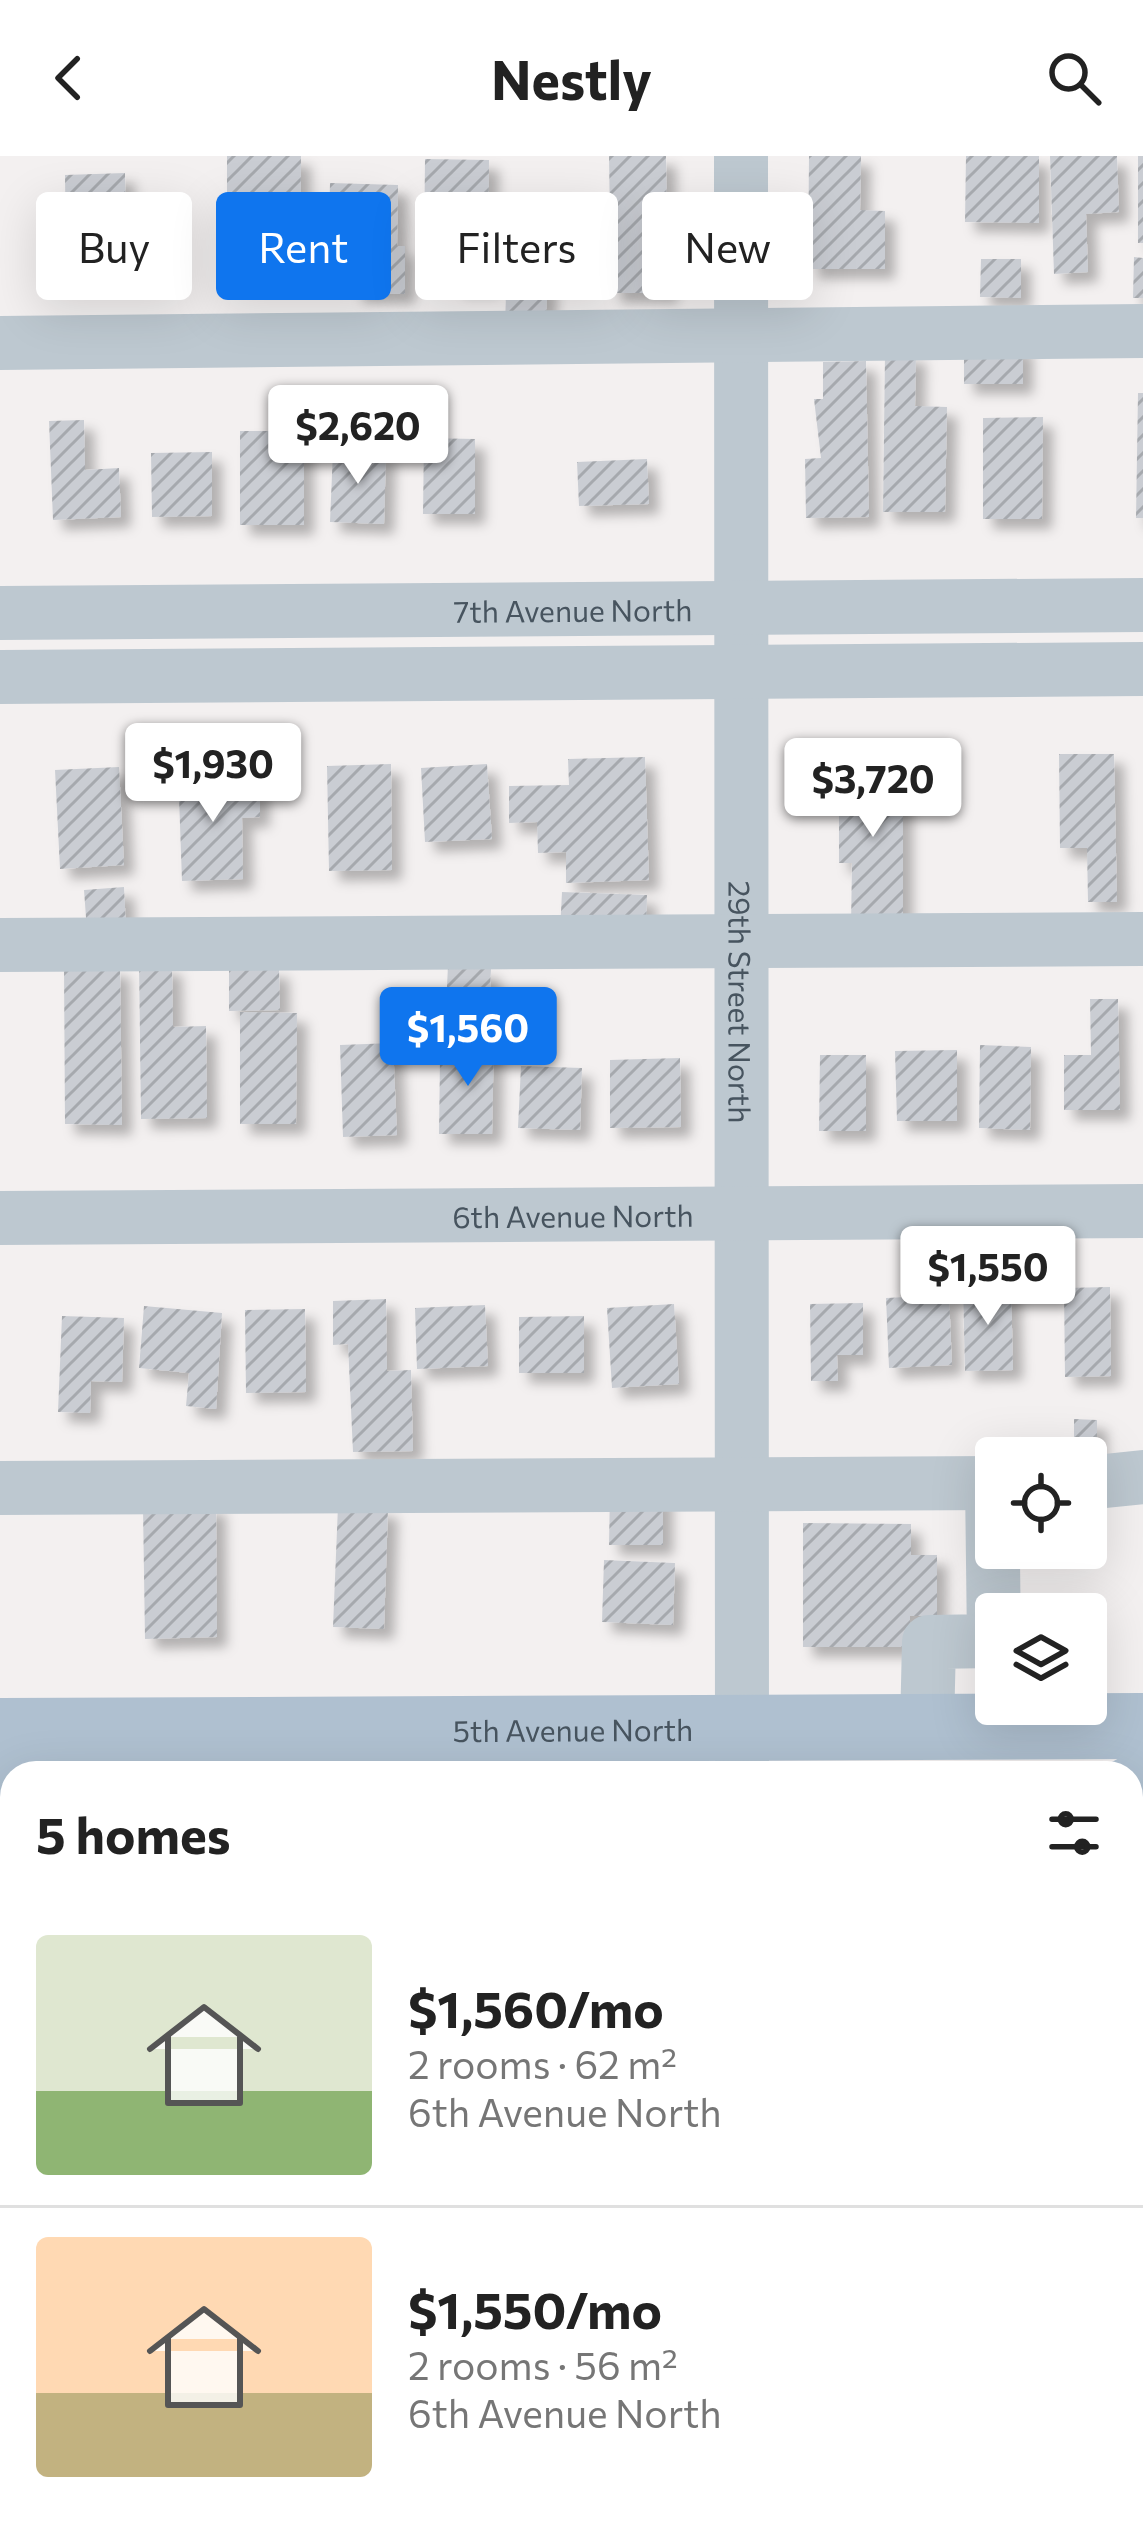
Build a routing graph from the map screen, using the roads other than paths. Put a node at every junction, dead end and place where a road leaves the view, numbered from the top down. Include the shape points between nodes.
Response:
1 (741, 156) edge
2 (1143, 331) edge
3 (741, 337) junction
4 (0, 343) edge
5 (1143, 605) edge
6 (741, 608) junction
7 (0, 613) edge
8 (1143, 669) edge
9 (741, 673) junction
10 (0, 677) edge
11 (741, 939) junction
12 (1143, 939) edge
13 (0, 945) edge
14 (1143, 1210) edge
15 (742, 1214) junction
16 (0, 1218) edge
17 (1143, 1477) edge
18 (1107, 1481) edge
19 (742, 1484) junction
20 (975, 1484) edge
21 (0, 1488) edge
22 (994, 1569) edge
23 (1143, 1726) edge
24 (927, 1727) junction
25 (0, 1731) edge
26 (742, 1750) edge

1 - 3 street, 29th Street North
2 - 3 street
3 - 4 street
3 - 6 street, 29th Street North
5 - 6 street, 7th Avenue North
6 - 7 street, 7th Avenue North
6 - 9 street, 29th Street North
8 - 9 street
9 - 10 street
9 - 11 street, 29th Street North
11 - 12 street
11 - 13 street
11 - 15 street, 29th Street North
14 - 15 street, 6th Avenue North
15 - 16 street, 6th Avenue North
15 - 19 street, 29th Street North
17 - 18 street
19 - 20 street
19 - 21 street
19 - 26 street, 29th Street North
22 - 24 street via 994,1641 929,1642
23 - 24 main road, 5th Avenue North
24 - 26 main road, 5th Avenue North
25 - 26 main road, 5th Avenue North

